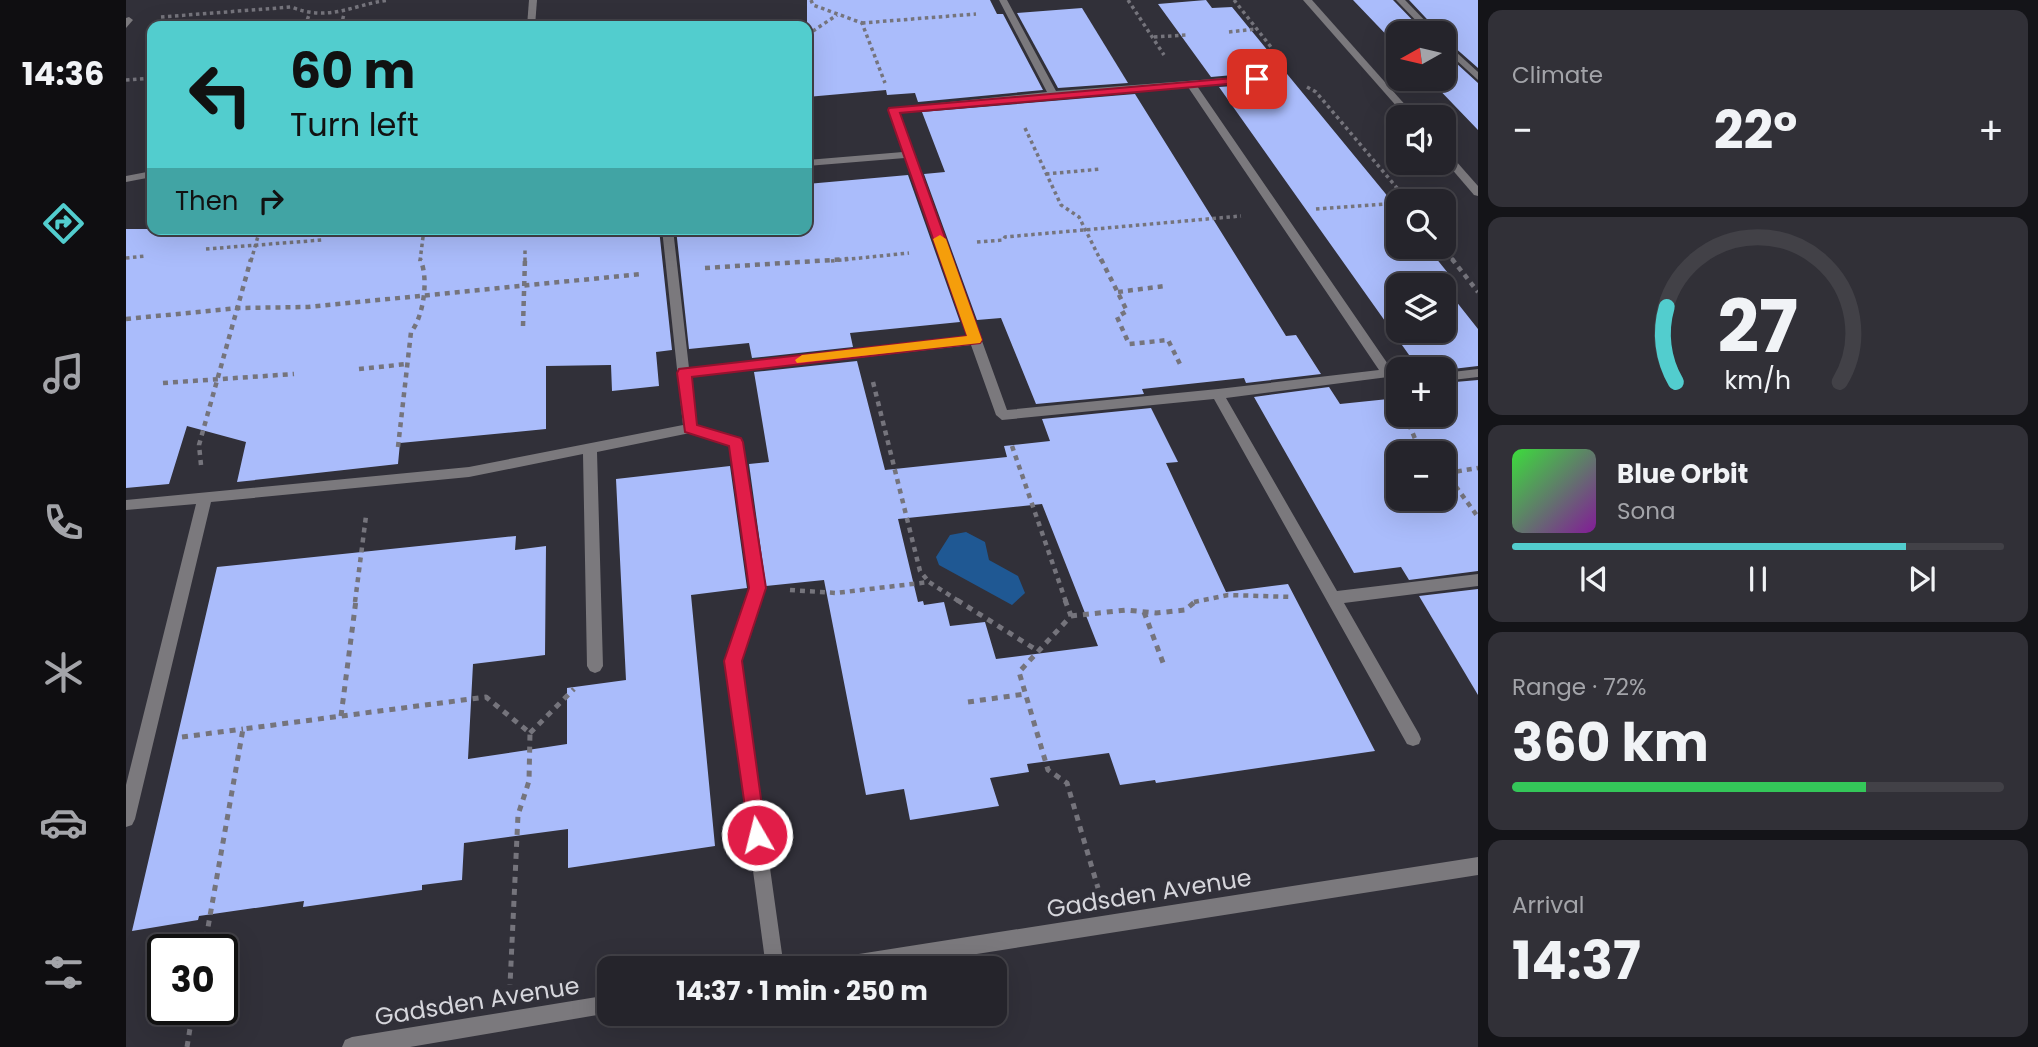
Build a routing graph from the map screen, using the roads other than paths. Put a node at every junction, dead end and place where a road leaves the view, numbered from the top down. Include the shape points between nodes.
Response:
1 (533, 0) edge
2 (1307, 0) edge
3 (1400, 0) edge
4 (1007, 6) edge
5 (531, 21) edge
6 (1421, 21) edge
7 (1456, 56) edge
8 (1279, 77) dead end
9 (1478, 78) edge
10 (1188, 85) junction
11 (1053, 94) junction
12 (1400, 105) edge
13 (909, 155) junction
14 (812, 163) edge
15 (1456, 168) edge
16 (147, 175) edge
17 (126, 179) edge
18 (1478, 193) edge
19 (668, 235) edge
20 (975, 340) junction
21 (1386, 364) edge
22 (684, 373) junction
23 (1478, 373) edge
24 (1386, 375) edge
25 (1456, 376) edge
26 (1218, 394) junction
27 (690, 428) junction
28 (590, 448) junction
29 (205, 497) junction
30 (126, 505) edge
31 (1478, 580) edge
32 (1334, 598) junction
33 (595, 666) road end
34 (1413, 738) dead end
35 (126, 819) edge
36 (1478, 866) edge
37 (773, 956) edge
38 (904, 956) edge
39 (597, 1006) edge
40 (352, 1047) edge

1 - 5 street
2 - 12 street
3 - 6 street
4 - 11 street
7 - 9 street
8 - 10 street
10 - 11 street
10 - 21 street
11 - 13 street via 893,110
13 - 14 street
13 - 20 street
15 - 18 street
16 - 17 street
19 - 22 street
20 - 22 street
20 - 26 street via 1002,415
22 - 27 street
23 - 25 street
24 - 26 street
26 - 32 street
27 - 28 street
27 - 37 street via 736,442 757,588 733,661
28 - 29 street via 468,472
28 - 33 street
29 - 30 street
29 - 35 street
31 - 32 street
32 - 34 street
36 - 38 street, Gadsden Avenue
39 - 40 street, Gadsden Avenue

